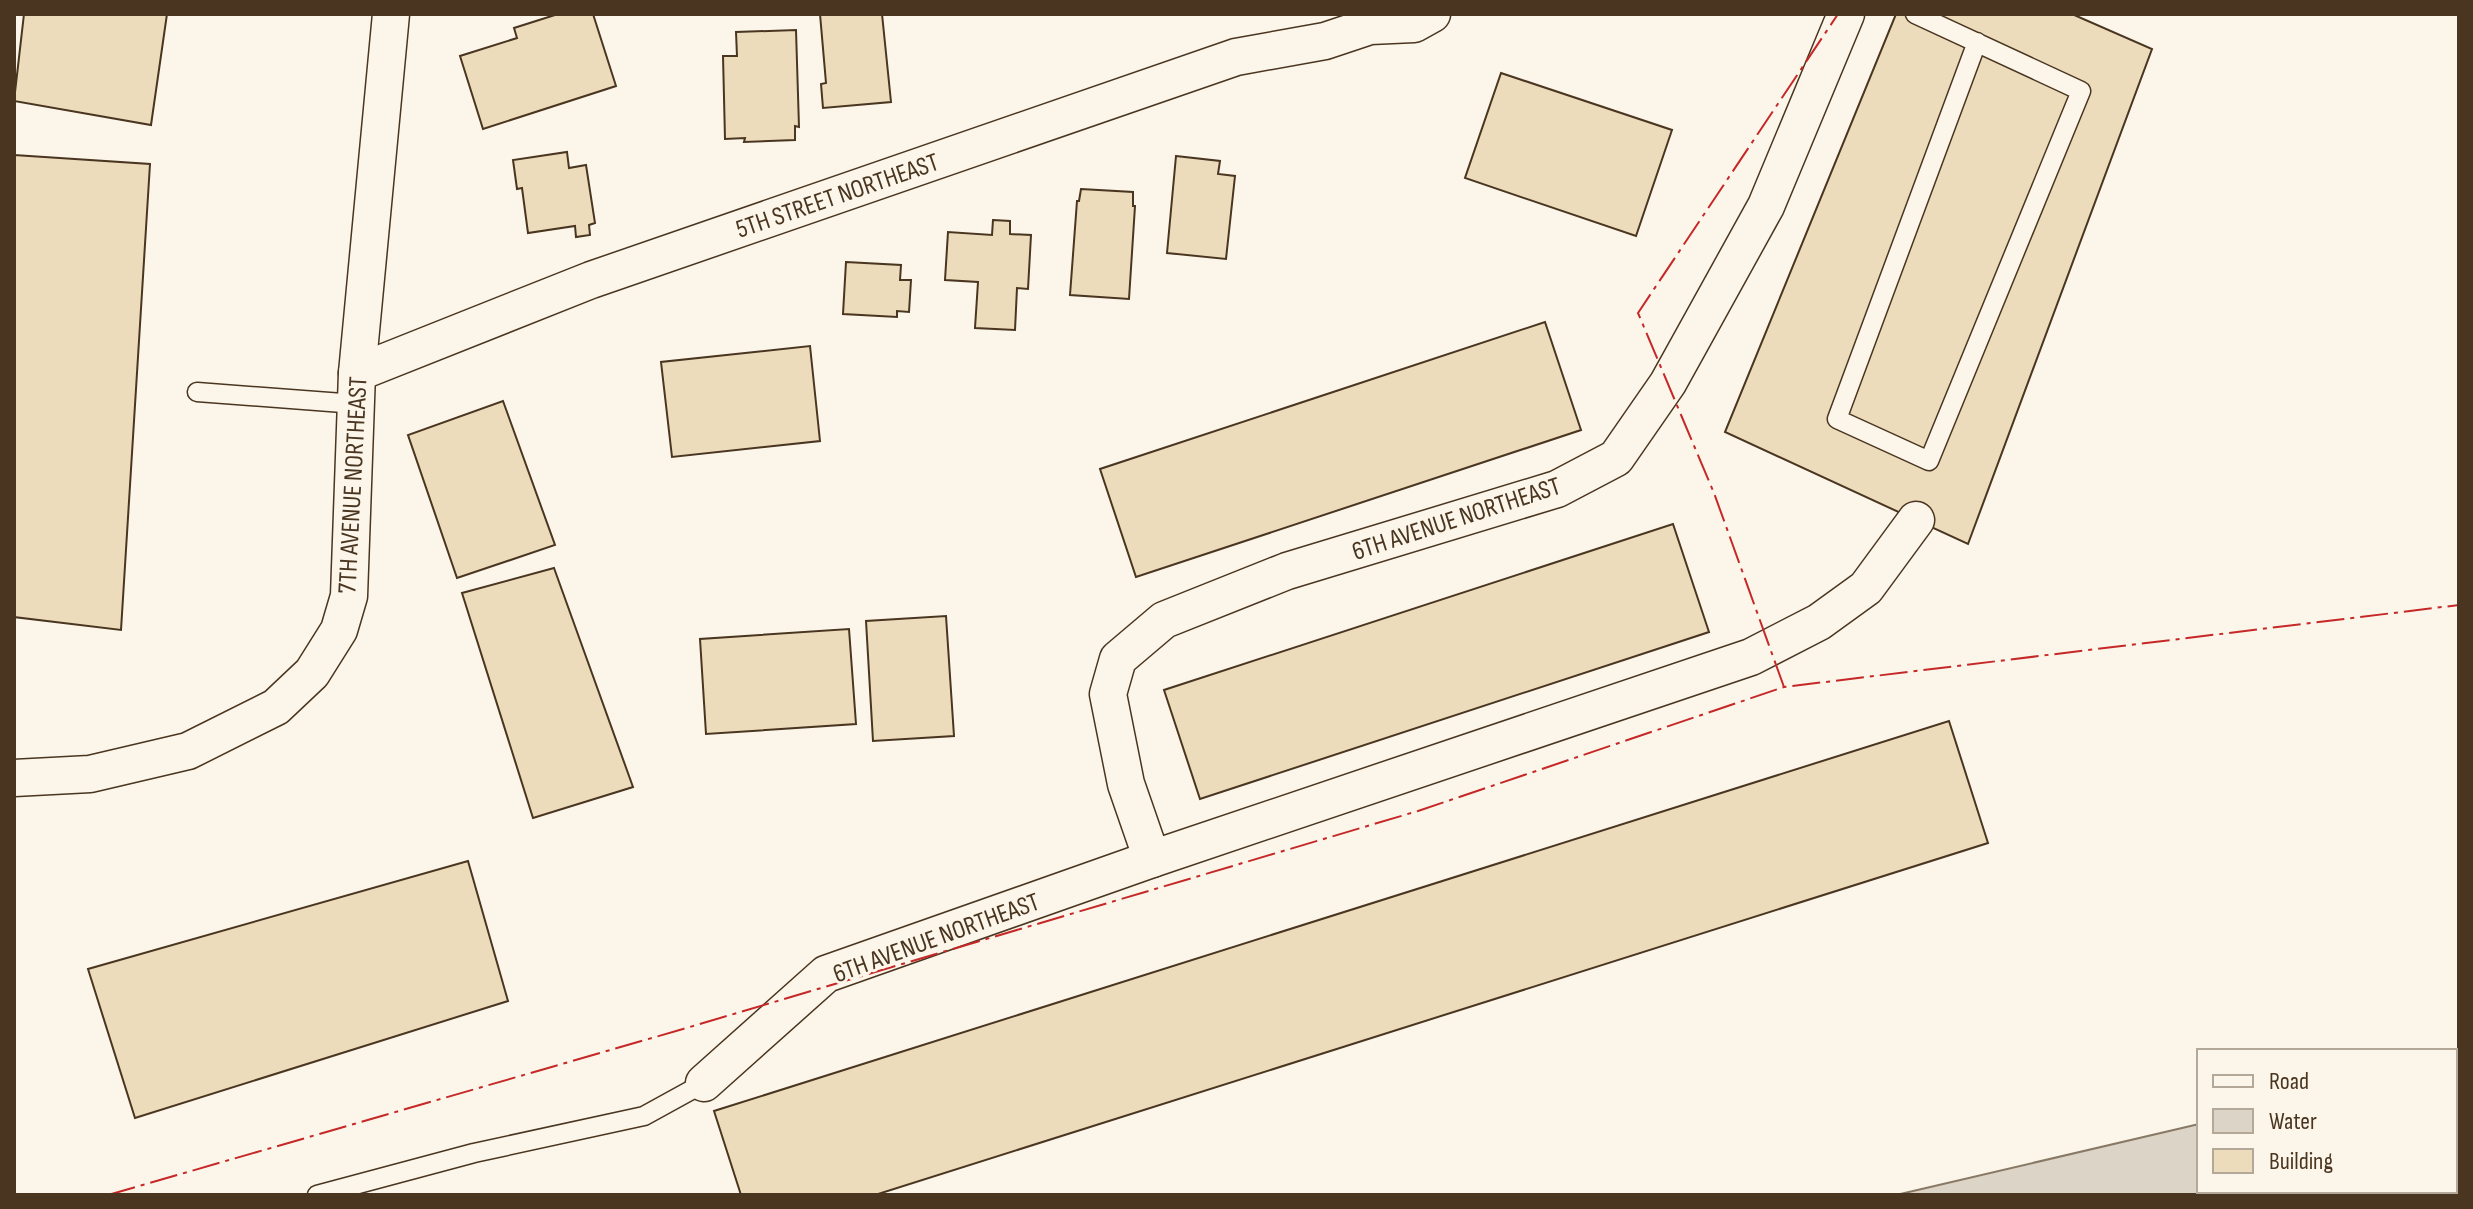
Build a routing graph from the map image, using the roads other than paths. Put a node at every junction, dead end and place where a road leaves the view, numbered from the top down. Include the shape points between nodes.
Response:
1 (1432, 14) edge
2 (1846, 14) edge
3 (1915, 14) edge
4 (395, 16) edge
5 (1372, 18) edge
6 (1325, 27) edge
7 (1977, 42) junction
8 (356, 388) junction
9 (197, 392) dead end
10 (1916, 520) dead end
11 (14, 778) edge
12 (1152, 859) junction
13 (704, 1083) joint
14 (317, 1195) edge

1 - 5 street, 5TH STREET NORTHEAST via 1414,24
2 - 12 street, 6TH AVENUE NORTHEAST via 1766,206 1668,383 1616,458 1557,489 1287,571 1164,620 1118,659 1108,694 1126,784
3 - 7 lane
4 - 8 street, 7TH AVENUE NORTHEAST
5 - 6 street, 5TH STREET NORTHEAST
6 - 8 street, 5TH STREET NORTHEAST via 591,280
7 - 7 lane via 2081,91 1929,461 1837,419
8 - 9 lane
8 - 11 street, 7TH AVENUE NORTHEAST via 349,596 339,630 312,673 276,707 188,751 90,774
10 - 12 street, 6TH AVENUE NORTHEAST via 1866,588 1819,622 1751,657
12 - 13 street, 6TH AVENUE NORTHEAST via 826,974
13 - 14 lane via 644,1116

